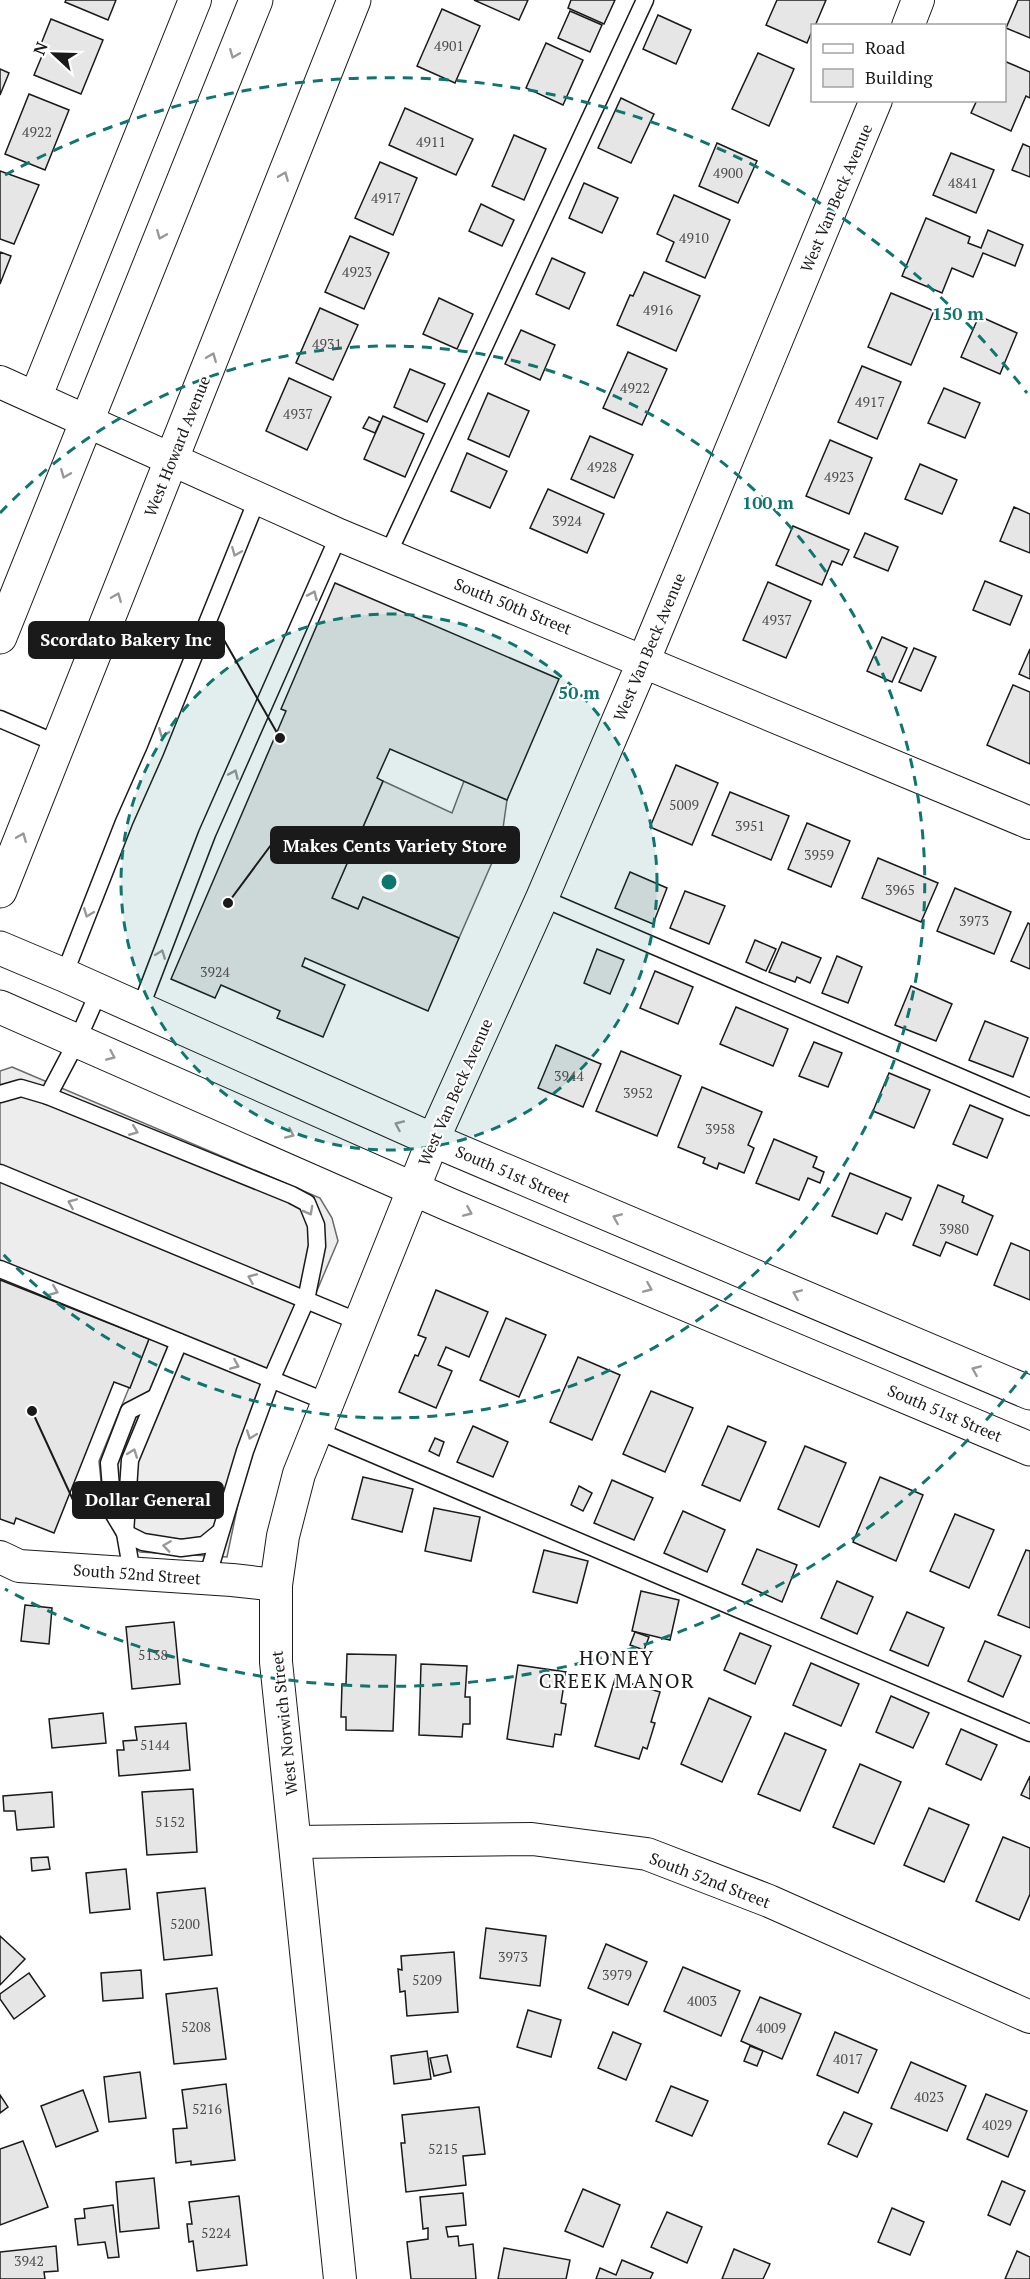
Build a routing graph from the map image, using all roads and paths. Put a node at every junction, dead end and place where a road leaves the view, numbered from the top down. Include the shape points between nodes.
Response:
1 (195, 0) edge
2 (256, 0) edge
3 (354, 0) edge
4 (645, 0) edge
5 (918, 0) edge
6 (909, 24) edge
7 (875, 102) edge
8 (0, 382) edge
9 (36, 396) junction
10 (87, 419) junction
11 (172, 458) junction
12 (258, 497) junction
13 (339, 535) junction
14 (388, 554) junction
15 (0, 637) edge
16 (644, 660) junction
17 (0, 719) edge
18 (58, 744) junction
19 (1030, 823) edge
20 (0, 891) edge
21 (542, 898) junction
22 (0, 948) edge
23 (64, 975) junction
24 (99, 991) junction
25 (0, 1007) edge
26 (140, 1009) junction
27 (77, 1041) junction
28 (0, 1094) edge
29 (48, 1096) junction
30 (1030, 1107) edge
31 (433, 1140) junction
32 (0, 1173) edge
33 (413, 1189) junction
34 (0, 1269) edge
35 (306, 1300) junction
36 (359, 1322) junction
37 (179, 1342) junction
38 (271, 1380) junction
39 (1030, 1393) edge
40 (322, 1416) junction
41 (1030, 1449) edge
42 (220, 1532) junction
43 (125, 1533) junction
44 (0, 1557) edge
45 (132, 1573) junction
46 (207, 1578) junction
47 (276, 1585) junction
48 (1030, 1733) edge
49 (296, 1842) junction
50 (1030, 2017) edge
51 (340, 2279) edge

1 - 9 street
2 -> 10 street
11 -> 3 street, West Howard Avenue
4 - 14 lane
5 - 6 street
7 - 16 street, West Van Beck Avenue
8 - 9 street, South 50th Street
9 - 10 street, South 50th Street
10 - 11 street, South 50th Street
10 -> 15 street
11 - 12 street, South 50th Street
18 -> 11 street, West Howard Avenue
12 - 13 street, South 50th Street
12 -> 23 lane
13 - 14 street, South 50th Street
26 -> 13 lane via 207,834
14 - 16 street, South 50th Street
16 - 19 street, South 50th Street
16 - 21 street, West Van Beck Avenue
17 - 18 lane
20 -> 18 street, West Howard Avenue
21 - 30 lane
21 - 31 street, West Van Beck Avenue
22 - 23 street, South 51st Street
23 - 24 street, South 51st Street
24 - 26 street, South 51st Street
24 - 27 lane
25 - 27 street, South 51st Street
31 -> 26 street, South 51st Street
27 - 29 lane
27 -> 33 street, South 51st Street
28 - 29 lane via 21,1088
29 -> 35 lane via 306,1203 316,1225 317,1246
31 - 33 street, West Van Beck Avenue
39 -> 31 street, South 51st Street
35 -> 32 lane
33 - 36 street, West Norwich Street
33 -> 41 street, South 51st Street
34 -> 37 lane
35 - 36 lane
35 - 38 lane
36 - 40 street, West Norwich Street
37 -> 38 lane
43 -> 37 lane via 130,1460
38 - 40 lane
38 -> 42 lane
40 - 47 street, West Norwich Street via 299,1474 283,1536
40 - 48 lane
42 -> 43 lane via 204,1545 181,1548 142,1542
42 - 46 lane
43 - 45 lane
44 - 45 street, South 52nd Street via 19,1566
45 - 46 street, South 52nd Street
46 - 47 street, South 52nd Street
47 - 49 street, West Norwich Street via 276,1662
49 - 50 street, South 52nd Street via 532,1839 647,1854 769,1902
49 - 51 street, West Norwich Street

